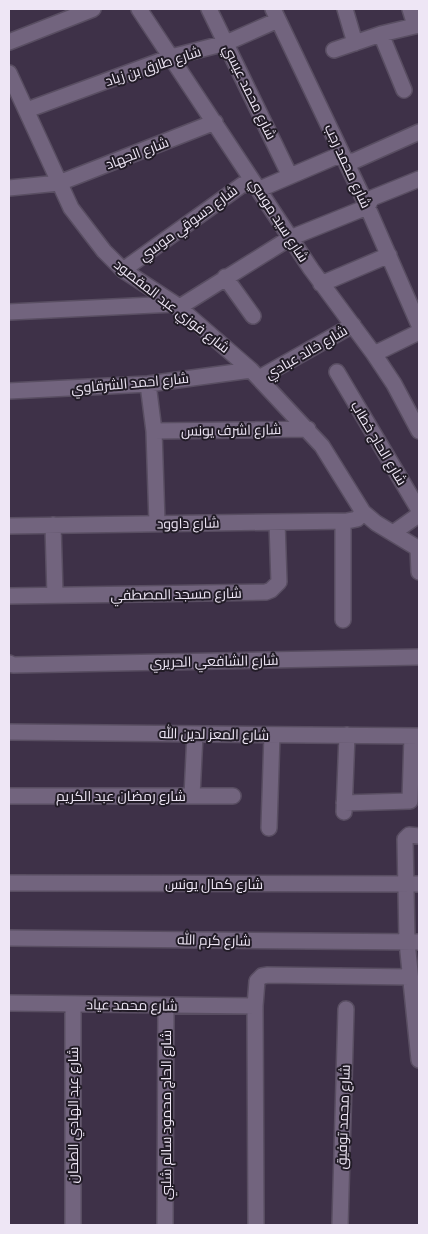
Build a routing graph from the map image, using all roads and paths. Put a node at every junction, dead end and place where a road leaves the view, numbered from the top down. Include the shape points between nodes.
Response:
1 (93, 9) edge
2 (139, 9) edge
3 (209, 9) edge
4 (345, 9) edge
5 (410, 9) edge
6 (275, 14) edge
7 (417, 25) edge
8 (381, 34) junction
9 (9, 42) edge
10 (226, 43) junction
11 (356, 43) junction
12 (334, 50) dead end
13 (171, 58) junction
14 (11, 82) edge
15 (404, 90) dead end
16 (27, 110) junction
17 (215, 122) junction
18 (419, 132) edge
19 (346, 160) junction
20 (290, 176) junction
21 (419, 179) edge
22 (59, 183) junction
23 (9, 188) edge
24 (260, 189) junction
25 (367, 206) junction
26 (290, 238) junction
27 (389, 255) junction
28 (123, 270) junction
29 (225, 277) junction
30 (321, 284) junction
31 (176, 306) junction
32 (9, 312) edge
33 (253, 316) dead end
34 (353, 325) junction
35 (419, 325) edge
36 (419, 332) edge
37 (374, 354) junction
38 (337, 372) dead end
39 (255, 374) junction
40 (148, 384) junction
41 (9, 391) edge
42 (308, 430) junction
43 (154, 431) junction
44 (419, 431) edge
45 (363, 512) junction
46 (277, 522) junction
47 (343, 522) junction
48 (157, 523) junction
49 (53, 525) junction
50 (9, 526) edge
51 (393, 533) junction
52 (418, 548) edge
53 (419, 572) edge
54 (55, 595) junction
55 (9, 596) edge
56 (343, 620) dead end
57 (419, 657) edge
58 (9, 663) edge
59 (9, 732) edge
60 (195, 734) junction
61 (272, 735) junction
62 (347, 735) junction
63 (416, 736) edge
64 (9, 796) edge
65 (192, 796) junction
66 (233, 796) dead end
67 (269, 828) dead end
68 (419, 836) edge
69 (9, 883) edge
70 (412, 884) edge
71 (9, 938) edge
72 (413, 942) edge
73 (410, 977) junction
74 (9, 1003) edge
75 (73, 1004) junction
76 (166, 1005) junction
77 (255, 1006) junction
78 (346, 1009) dead end
79 (419, 1060) edge
80 (73, 1225) edge
81 (165, 1225) edge
82 (256, 1225) edge
83 (340, 1225) edge

1 - 9 street
2 - 13 street, شارع سيد موسي
3 - 10 street, شارع محمد عيسي
4 - 11 street
5 - 7 street
6 - 10 street, شارع طارق بن زياد
6 - 19 street, شارع محمد رجب
7 - 8 street
8 - 11 street
8 - 15 street
10 - 13 street, شارع طارق بن زياد
10 - 20 street, شارع محمد عيسي
11 - 12 street
13 - 16 street, شارع طارق بن زياد
13 - 17 street, شارع سيد موسي
14 - 16 street, شارع فوزي عبد المقصود
16 - 22 street, شارع فوزي عبد المقصود
17 - 22 street, شارع الجهاد
17 - 24 street, شارع سيد موسي
18 - 19 street, شارع دسوقي موسي via 354,161
19 - 20 street, شارع دسوقي موسي via 337,156
19 - 25 street, شارع محمد رجب
20 - 24 street, شارع دسوقي موسي
21 - 25 street via 372,198
22 - 23 street, شارع الجهاد
22 - 28 street, شارع فوزي عبد المقصود via 87,230
24 - 26 street, شارع سيد موسي
24 - 28 street, شارع دسوقي موسي via 242,184
25 - 26 street
25 - 27 street, شارع محمد رجب
26 - 29 street
26 - 30 street, شارع سيد موسي
27 - 30 street
27 - 35 street, شارع محمد رجب
28 - 31 street, شارع فوزي عبد المقصود
29 - 31 street
29 - 33 street
30 - 34 street, شارع سيد موسي
31 - 32 street
31 - 39 street, شارع فوزي عبد المقصود
34 - 37 street, شارع سيد موسي
34 - 39 street, شارع خالد عبادي
36 - 37 street
37 - 44 street, شارع سيد موسي
38 - 51 street, شارع الحاج خطاب via 419,510 417,516
39 - 40 street, شارع احمد الشرقاوي
39 - 42 street, شارع فوزي عبد المقصود
40 - 41 street, شارع احمد الشرقاوي
40 - 43 street
42 - 43 street, شارع اشرف يونس
42 - 45 street, شارع فوزي عبد المقصود via 322,446
43 - 48 street
45 - 47 street, شارع داوود via 352,521
45 - 51 street, شارع فوزي عبد المقصود
46 - 47 street, شارع داوود
46 - 48 street, شارع داوود
46 - 54 street, شارع مسجد المصطفي via 279,582 266,592
47 - 56 street
48 - 49 street, شارع داوود
49 - 50 street, شارع داوود
49 - 54 street
51 - 52 street, شارع فوزي عبد المقصود
52 - 53 street
54 - 55 street, شارع مسجد المصطفي
57 - 58 street, شارع الشافعي الحريري
59 - 60 street, شارع المعز لدين الله
60 - 61 street, شارع المعز لدين الله
60 - 65 street
61 - 62 street, شارع المعز لدين الله
61 - 67 street
62 - 63 street, شارع المعز لدين الله
62 - 63 street via 344,807 410,801
64 - 65 street, شارع رمضان عبد الكريم
65 - 66 street, شارع رمضان عبد الكريم
68 - 70 street via 409,835 405,839
69 - 70 street, شارع كمال يونس
70 - 72 street
71 - 72 street, شارع كرم الله
72 - 73 street
73 - 77 street via 268,975 257,981
73 - 79 street
74 - 75 street, شارع محمد عياد
75 - 76 street, شارع محمد عياد
75 - 80 street, شارع عبد الهادي الطحان
76 - 77 street, شارع محمد عياد
76 - 81 street, شارع الحاج محمود سالم شلبي
77 - 82 street
78 - 83 street, شارع محمد توفيق

